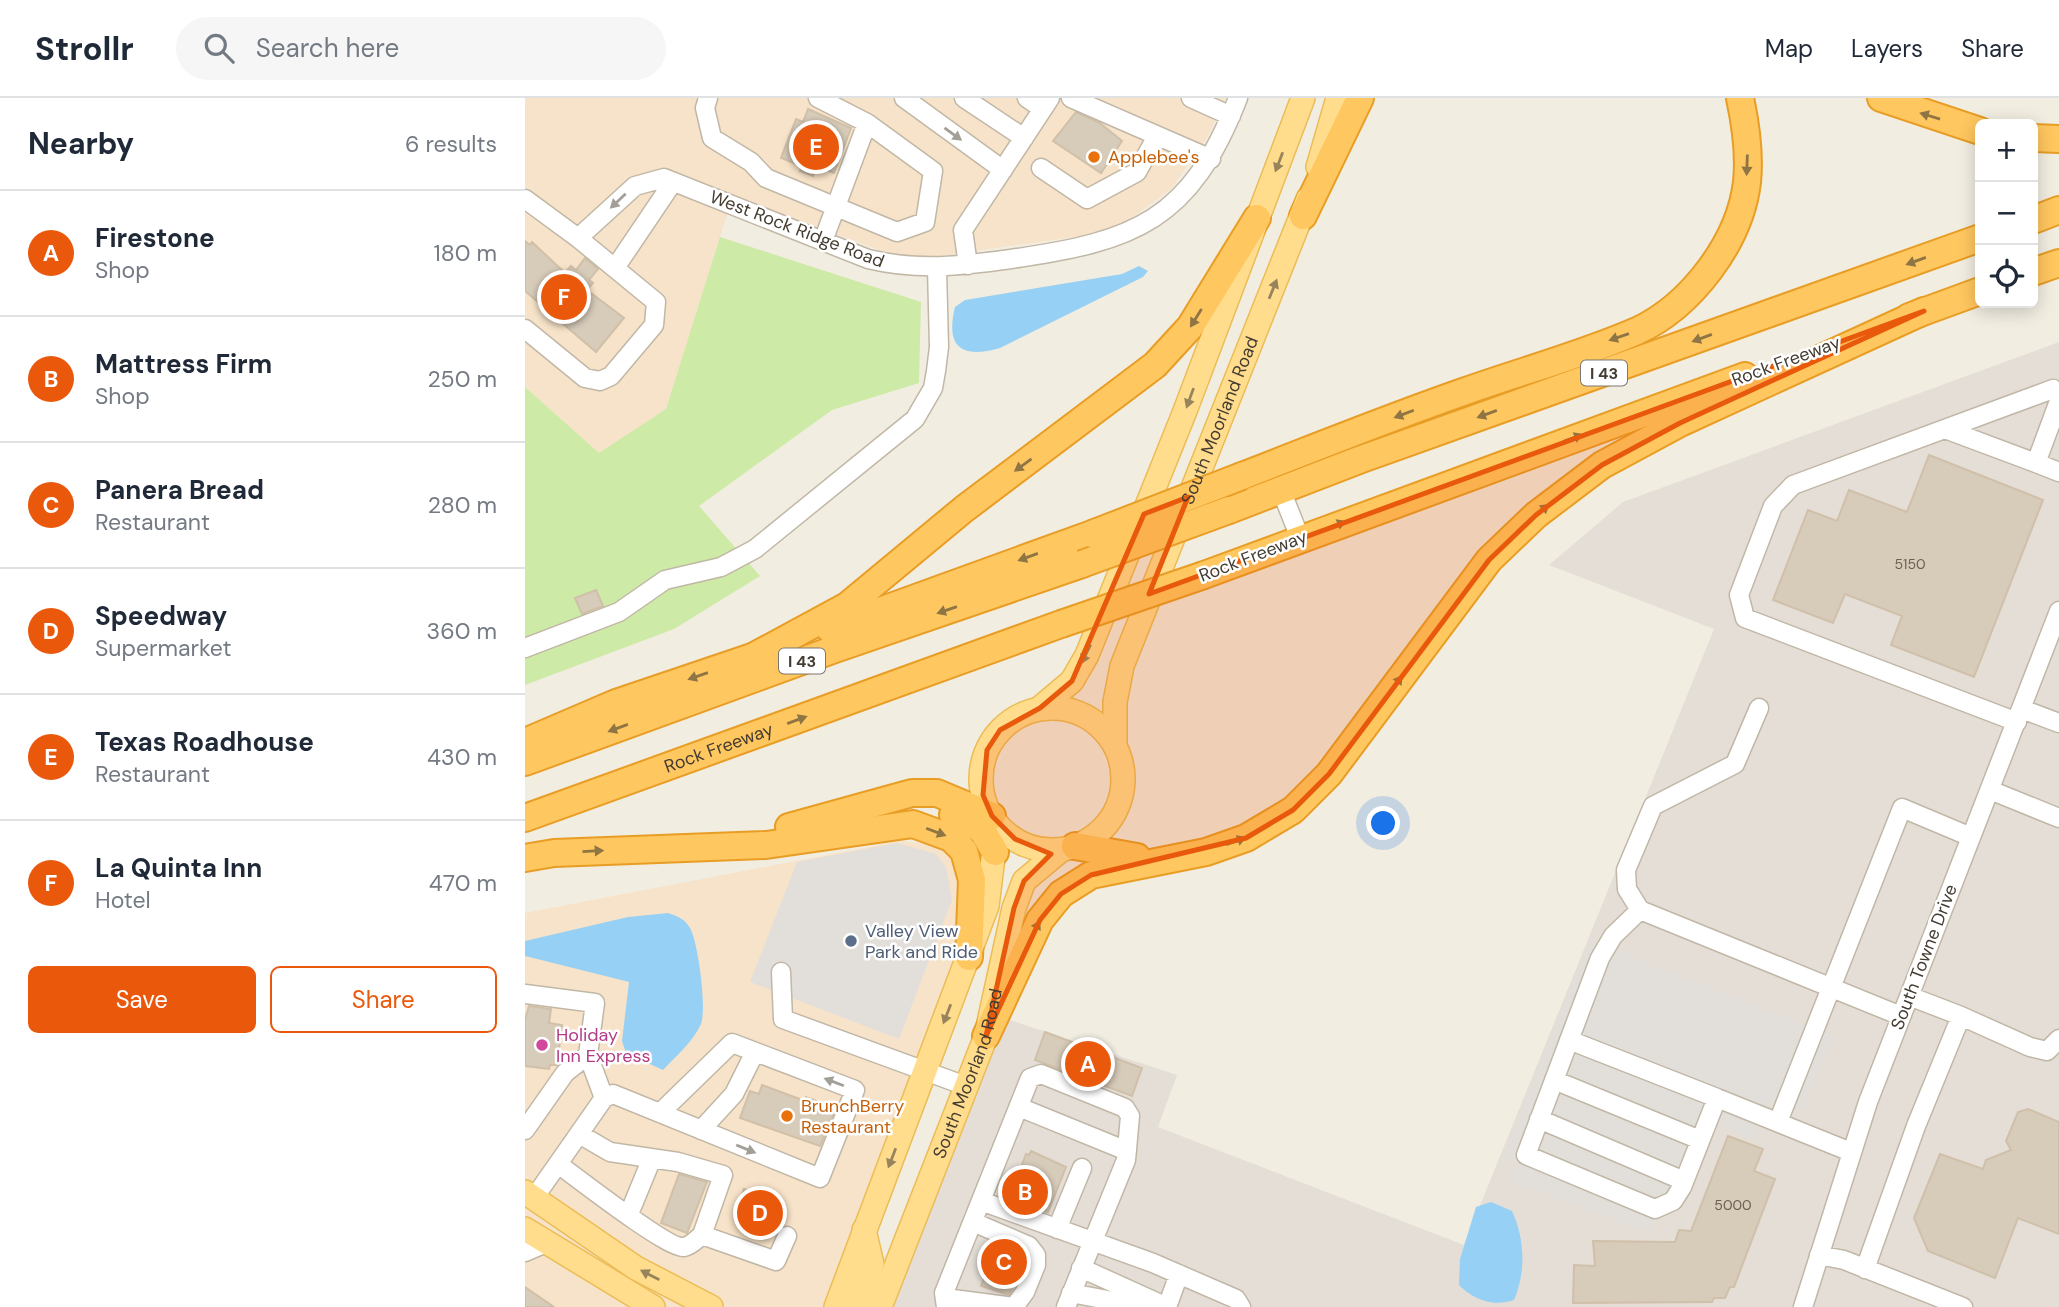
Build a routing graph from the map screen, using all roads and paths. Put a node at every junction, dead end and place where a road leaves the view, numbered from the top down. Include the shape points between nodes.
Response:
1 (708, 98) edge
2 (904, 98) edge
3 (964, 98) edge
4 (1027, 98) edge
5 (1070, 98) edge
6 (1191, 98) edge
7 (1238, 98) edge
8 (1303, 98) edge
9 (1338, 98) edge
10 (1360, 98) edge
11 (1740, 98) edge
12 (1881, 98) edge
13 (829, 101) edge
14 (1047, 104) edge
15 (1231, 116) junction
16 (867, 123) junction
17 (1975, 129) edge
18 (1157, 136) junction
19 (1024, 138) junction
20 (2038, 138) edge
21 (2059, 139) edge
22 (1211, 159) junction
23 (1041, 168) dead end
24 (1003, 170) junction
25 (669, 180) junction
26 (525, 199) edge
27 (836, 207) junction
28 (2059, 210) edge
29 (1303, 216) junction
30 (2038, 217) edge
31 (1257, 218) junction
32 (578, 238) junction
33 (1975, 240) edge
34 (823, 241) junction
35 (2059, 263) edge
36 (968, 265) junction
37 (615, 268) junction
38 (937, 268) junction
39 (2038, 270) edge
40 (1975, 293) edge
41 (1924, 312) junction
42 (525, 329) edge
43 (2059, 399) edge
44 (1945, 429) junction
45 (2036, 463) junction
46 (2059, 472) edge
47 (1281, 490) junction
48 (1300, 538) junction
49 (2059, 611) edge
50 (525, 648) edge
51 (749, 659) junction
52 (1040, 708) junction
53 (1759, 708) dead end
54 (2019, 716) junction
55 (2059, 723) edge
56 (525, 742) edge
57 (1115, 744) junction
58 (525, 762) edge
59 (1990, 790) junction
60 (525, 818) edge
61 (2059, 818) edge
62 (994, 820) junction
63 (786, 828) junction
64 (1971, 837) junction
65 (723, 845) junction
66 (1068, 848) junction
67 (995, 852) junction
68 (525, 858) edge
69 (1170, 859) junction
70 (1640, 910) junction
71 (969, 957) junction
72 (781, 972) dead end
73 (1831, 988) junction
74 (525, 994) edge
75 (1909, 996) junction
76 (1901, 1016) junction
77 (1961, 1016) junction
78 (986, 1036) junction
79 (1569, 1040) junction
80 (2059, 1040) edge
81 (755, 1052) junction
82 (588, 1055) junction
83 (925, 1071) junction
84 (1554, 1080) junction
85 (966, 1086) junction
86 (604, 1098) junction
87 (1717, 1098) junction
88 (1019, 1107) junction
89 (660, 1113) junction
90 (1539, 1119) junction
91 (1778, 1122) junction
92 (525, 1130) edge
93 (701, 1130) junction
94 (579, 1134) junction
95 (1700, 1140) junction
96 (1127, 1151) junction
97 (1851, 1152) junction
98 (652, 1158) junction
99 (558, 1164) junction
100 (1082, 1168) dead end
101 (1684, 1181) junction
102 (528, 1197) edge
103 (981, 1201) junction
104 (629, 1214) junction
105 (972, 1222) junction
106 (525, 1229) edge
107 (1057, 1229) junction
108 (865, 1230) junction
109 (702, 1235) junction
110 (787, 1236) dead end
111 (1092, 1242) junction
112 (535, 1248) edge
113 (1819, 1255) junction
114 (1081, 1269) junction
115 (1865, 1269) junction
116 (1179, 1274) junction
117 (839, 1298) edge
118 (1068, 1300) edge
119 (884, 1303) edge
120 (946, 1303) edge
121 (653, 1307) edge
122 (711, 1307) edge
123 (818, 1307) edge
124 (857, 1307) edge
125 (1014, 1307) edge
126 (1144, 1307) edge
127 (1167, 1307) edge
128 (1241, 1307) edge
129 (1803, 1307) edge
130 (1963, 1307) edge

1 - 27 street via 705,108 712,138 751,162 766,178
2 -> 24 street
3 - 19 street
4 - 14 street
5 - 18 street
6 - 15 street
7 - 15 street, West Rock Ridge Road
8 -> 31 main road, South Moorland Road
9 - 29 main road, South Moorland Road
10 - 29 highway
11 -> 51 highway, bridge via 1748,136 1747,184 1733,229 1710,270 1675,307 1638,330
17 -> 12 highway
13 - 16 street
14 - 19 street
15 - 22 street, West Rock Ridge Road
16 - 27 street
16 - 27 street via 933,171 925,222 897,232
18 - 22 street
18 - 23 street via 1137,172 1087,200
19 - 24 street
20 - 21 highway
22 - 36 street, West Rock Ridge Road via 1185,194 1123,236
24 - 36 street via 963,230
25 -> 32 street via 635,186
25 - 34 street, West Rock Ridge Road
25 - 37 street
26 - 32 street
27 - 34 street
28 - 30 highway
57 -> 29 main road, South Moorland Road via 1115,702 1122,666
31 -> 51 highway via 1190,327 1155,365 964,509 847,606
31 -> 52 main road, South Moorland Road via 1087,655 1072,681
32 - 37 street
33 -> 47 highway, I 43
34 - 38 street, West Rock Ridge Road via 868,259
35 - 39 highway
36 - 38 street, West Rock Ridge Road
37 - 42 street via 656,302 654,325 611,376 600,381 585,378
38 - 50 street via 936,371 933,388 915,419 755,549 721,567 665,580 619,612
40 - 41 highway, Rock Freeway
48 -> 41 highway, Rock Freeway
69 -> 41 highway via 1246,838 1293,810 1329,774 1489,560 1536,515 1602,465 1680,423
43 - 44 street via 2053,389
43 - 45 street
44 - 45 street
44 - 54 street via 1793,485 1773,506 1739,595 1745,618
45 - 46 street
47 - 48 street
47 -> 58 highway, I 43, bridge
60 -> 48 highway, Rock Freeway, bridge
49 - 54 street, South Towne Drive
51 -> 56 highway via 616,703
52 - 57 main road via 1083,714
52 - 62 main road via 1018,716 1000,730 987,750 983,795
53 - 70 street via 1735,764 1653,806 1626,870 1627,889
54 - 55 street
54 - 59 street, South Towne Drive
57 - 66 main road via 1122,764 1119,805 1093,837
59 - 61 street
59 - 64 street, South Towne Drive
62 - 63 highway via 937,793 912,793
62 - 66 main road via 1015,839 1037,848
62 - 67 main road, South Moorland Road
63 - 65 highway
63 - 67 highway via 926,809 964,819 982,831
64 - 73 street via 1902,808
64 - 75 street, South Towne Drive
68 -> 65 highway
65 -> 71 highway via 766,845 913,824 951,838 964,851 972,880
66 - 69 highway
66 - 78 main road, South Moorland Road via 1024,881
67 - 71 main road, South Moorland Road via 987,906
78 -> 69 highway via 1040,920 1062,894 1091,875
70 - 73 street
70 - 79 street via 1613,936 1600,958
71 -> 83 main road, South Moorland Road
72 - 83 street via 783,1019
73 - 76 street
73 - 91 street
74 - 82 street via 595,1003
75 - 76 street, South Towne Drive
75 - 77 street
76 - 97 street, South Towne Drive
77 - 80 street via 2030,1047 2047,1051
77 - 115 street
78 - 85 main road, South Moorland Road
79 - 84 street
79 - 87 street
81 - 89 street via 733,1044
81 - 93 street via 734,1094
93 -> 81 street via 820,1178 855,1090
82 - 86 street
82 - 92 street via 565,1073
83 - 85 street
83 -> 108 main road, South Moorland Road
84 - 90 street
84 - 95 street
85 - 119 main road, South Moorland Road
86 - 89 street via 613,1094
86 - 94 street
87 - 91 street
87 - 95 street
88 - 96 street
88 - 96 street via 1030,1078 1041,1074 1125,1108 1130,1116
88 - 103 street
89 - 93 street
90 - 101 street
90 - 101 street via 1526,1155 1655,1209 1674,1201
91 - 97 street
94 - 98 street via 610,1152
94 - 99 street
95 - 101 street
96 - 111 street
97 - 113 street, South Towne Drive
98 - 104 street
98 - 109 street via 723,1175
99 - 102 street
99 - 104 street
100 - 107 street
122 -> 102 main road via 636,1268
103 - 105 street
103 - 107 street
104 - 109 street via 680,1247 691,1245
105 - 120 street via 944,1293
105 - 125 street via 1030,1246 1036,1255 1025,1292
106 - 112 main road
107 - 111 street
108 - 117 main road, South Moorland Road
108 - 124 main road via 872,1264
109 - 110 street via 776,1261
111 - 114 street
111 - 116 street
112 - 121 main road
113 - 115 street
113 - 129 street, South Towne Drive
114 - 118 street
114 - 127 street
115 - 130 street
116 - 127 street
116 - 128 street via 1237,1299
117 - 123 main road
118 - 126 street
120 - 125 street

